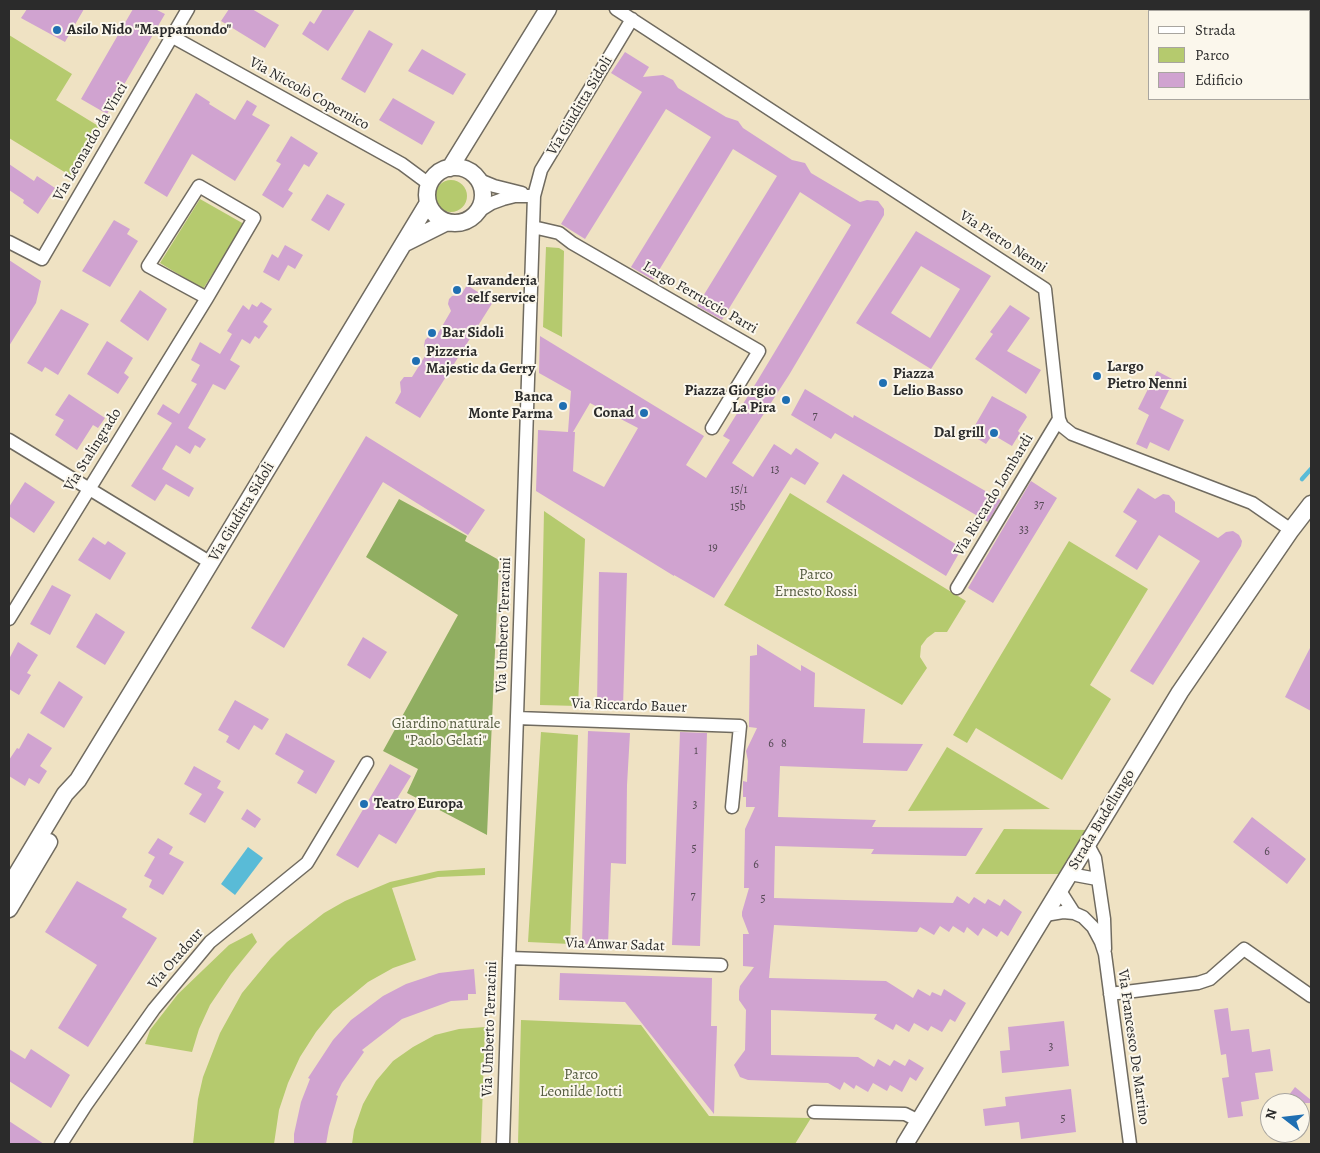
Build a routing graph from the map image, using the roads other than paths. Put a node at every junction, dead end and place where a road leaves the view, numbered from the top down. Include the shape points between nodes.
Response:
1 (188, 9) edge
2 (548, 9) edge
3 (616, 9) edge
4 (632, 19) junction
5 (171, 36) junction
6 (471, 133) junction
7 (450, 168) junction
8 (472, 175) junction
9 (429, 184) junction
10 (534, 196) junction
11 (428, 203) junction
12 (476, 213) junction
13 (447, 222) junction
14 (533, 227) junction
15 (9, 242) edge
16 (405, 243) junction
17 (207, 298) junction
18 (1059, 419) junction
19 (712, 428) dead end
20 (9, 440) edge
21 (88, 489) junction
22 (1311, 504) edge
23 (1291, 530) junction
24 (211, 562) junction
25 (957, 588) dead end
26 (9, 619) edge
27 (517, 718) junction
28 (367, 763) dead end
29 (78, 780) junction
30 (732, 807) dead end
31 (1088, 845) junction
32 (1070, 874) junction
33 (1097, 879) junction
34 (9, 887) edge
35 (1060, 890) junction
36 (9, 909) edge
37 (1074, 913) junction
38 (1045, 915) junction
39 (1105, 954) junction
40 (509, 958) junction
41 (721, 965) dead end
42 (1110, 994) junction
43 (1311, 996) edge
44 (814, 1112) dead end
45 (919, 1120) junction
46 (61, 1144) edge
47 (502, 1144) edge
48 (904, 1144) edge
49 (1130, 1144) edge

1 - 5 street, Via Leonardo da Vinci
2 - 6 street
3 - 4 street, Via Pietro Nenni
4 - 10 street, Via Giuditta Sidoli via 541,170
4 - 18 street, Via Pietro Nenni via 1045,289
5 - 9 street, Via Niccolò Copernico via 402,164
5 - 15 street, Via Leonardo da Vinci via 42,259
6 - 7 street
6 - 8 street
7 - 8 street via 459,168
7 - 9 street via 434,176
8 - 10 street via 494,186
8 - 12 street via 482,192
9 - 11 street, Via Giuditta Sidoli
10 - 12 street via 503,199
10 - 14 street, Via Umberto Terracini
11 - 13 street via 432,212
11 - 16 street, Via Giuditta Sidoli
12 - 13 street via 463,222
13 - 16 street
14 - 19 street, Largo Ferruccio Parri via 559,233 759,350
14 - 27 street, Via Umberto Terracini
16 - 24 street, Via Giuditta Sidoli
17 - 17 street, Via Stalingrado via 148,266 199,186 254,218
17 - 21 street, Via Stalingrado
18 - 23 street via 1072,434 1252,503
18 - 25 street, Via Riccardo Lombardi
20 - 21 street
21 - 24 street
21 - 26 street, Via Stalingrado
22 - 23 street, Strada Budellungo
23 - 31 street, Strada Budellungo via 1180,692
24 - 29 street, Via Giuditta Sidoli
27 - 30 street, Via Riccardo Bauer via 740,726
27 - 40 street, Via Umberto Terracini
28 - 46 street, Via Oradour via 306,863 210,942 154,1009
29 - 34 street, Via Giuditta Sidoli via 65,794
29 - 36 street, Via Giuditta Sidoli via 75,800
31 - 32 street, Strada Budellungo
31 - 33 street, Via Francesco De Martino via 1095,858
32 - 33 street
32 - 35 street, Strada Budellungo
33 - 39 street, Via Francesco De Martino via 1106,936
35 - 37 street, Via Francesco De Martino
35 - 38 street, Strada Budellungo
37 - 38 street
37 - 39 street, Via Francesco De Martino via 1093,927
38 - 45 street, Strada Budellungo
39 - 42 street, Via Francesco De Martino
40 - 41 street, Via Anwar Sadat
40 - 47 street, Via Umberto Terracini
42 - 43 street via 1210,979 1244,949
42 - 49 street, Via Francesco De Martino
44 - 45 street via 905,1114
45 - 48 street, Strada Budellungo

